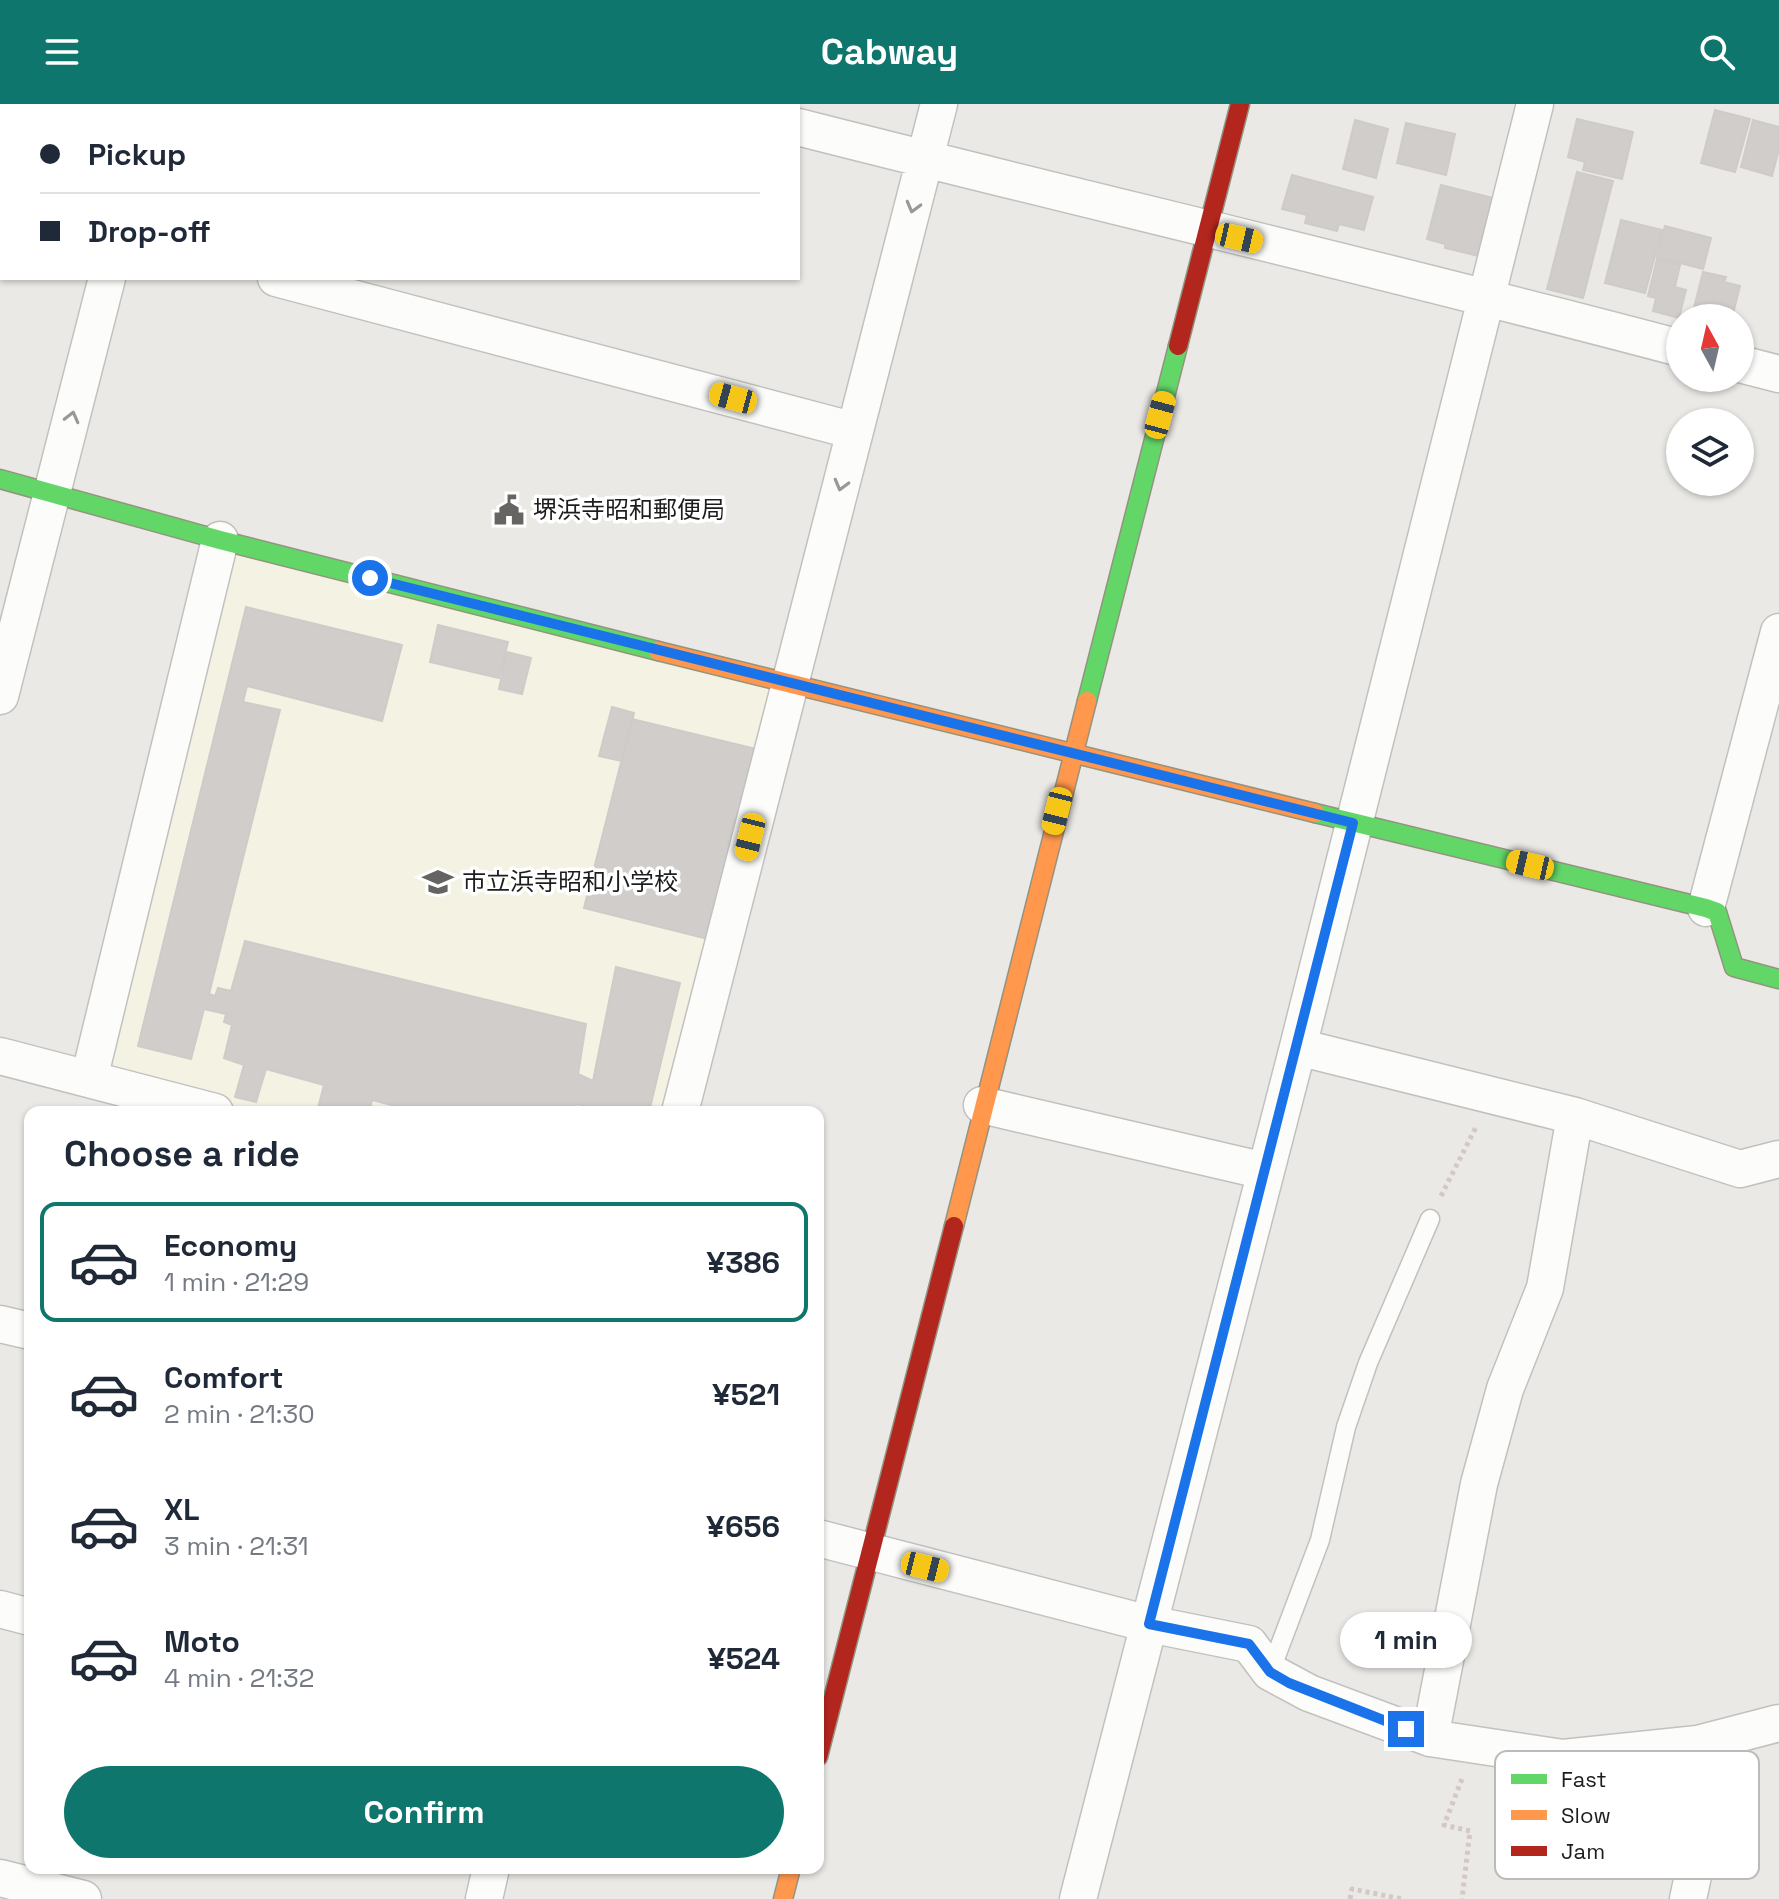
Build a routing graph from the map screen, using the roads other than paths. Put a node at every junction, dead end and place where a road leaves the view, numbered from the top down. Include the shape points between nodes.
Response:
1 (939, 104) edge
2 (1240, 104) edge
3 (1535, 104) edge
4 (800, 128) edge
5 (925, 160) junction
6 (1208, 231) junction
7 (106, 280) edge
8 (284, 280) edge
9 (1487, 297) junction
10 (1666, 344) edge
11 (1754, 368) edge
12 (1779, 374) edge
13 (855, 431) junction
14 (0, 479) edge
15 (52, 492) junction
16 (220, 540) junction
17 (1779, 632) edge
18 (789, 684) junction
19 (0, 696) edge
20 (1072, 752) junction
21 (1353, 823) junction
22 (1706, 908) junction
23 (1779, 979) edge
24 (1298, 1047) junction
25 (0, 1056) edge
26 (89, 1079) junction
27 (982, 1105) junction
28 (192, 1106) edge
29 (682, 1106) edge
30 (1575, 1116) junction
31 (1779, 1159) edge
32 (1265, 1171) junction
33 (1430, 1219) road end
34 (0, 1324) edge
35 (24, 1330) edge
36 (824, 1540) edge
37 (868, 1553) junction
38 (0, 1609) edge
39 (24, 1615) edge
40 (1149, 1624) junction
41 (1270, 1672) junction
42 (1779, 1723) edge
43 (824, 1733) edge
44 (1430, 1738) junction
45 (1698, 1744) junction
46 (1516, 1751) edge
47 (1630, 1751) edge
48 (1698, 1751) edge
49 (490, 1874) edge
50 (789, 1874) edge
51 (0, 1878) edge
52 (1692, 1879) edge
53 (83, 1899) edge
54 (484, 1899) edge
55 (783, 1899) edge
56 (1078, 1899) edge
57 (1688, 1899) edge

1 - 5 street
2 - 6 street
3 - 9 street
4 - 5 street
5 - 6 street
5 -> 13 street
6 - 9 street
6 - 20 street
15 -> 7 street
8 - 13 street
9 - 10 street
9 - 21 street
11 - 12 street
13 -> 18 street
14 - 15 street
15 - 16 street
15 - 19 street
16 - 18 street
16 - 26 street
17 - 22 street
18 - 20 street
18 - 29 street
20 - 21 street
20 - 27 street
21 - 22 street
21 - 24 street
22 - 23 street via 1717,912 1734,967
24 - 30 street
24 - 32 street
25 - 26 street
26 - 28 street
27 - 32 street
27 - 37 street
30 - 31 street via 1740,1169
30 - 44 street via 1545,1288 1505,1389 1479,1484
32 - 40 street
33 - 41 lane via 1368,1363 1346,1427 1320,1540
34 - 35 street
36 - 37 street
37 - 40 street
37 - 43 street
38 - 39 street
40 - 41 street via 1249,1644
40 - 56 street
41 - 44 street via 1309,1693
42 - 45 street
44 - 46 street
45 - 47 street
45 - 48 street
49 - 54 street
50 - 55 street
51 - 53 street
52 - 57 street

